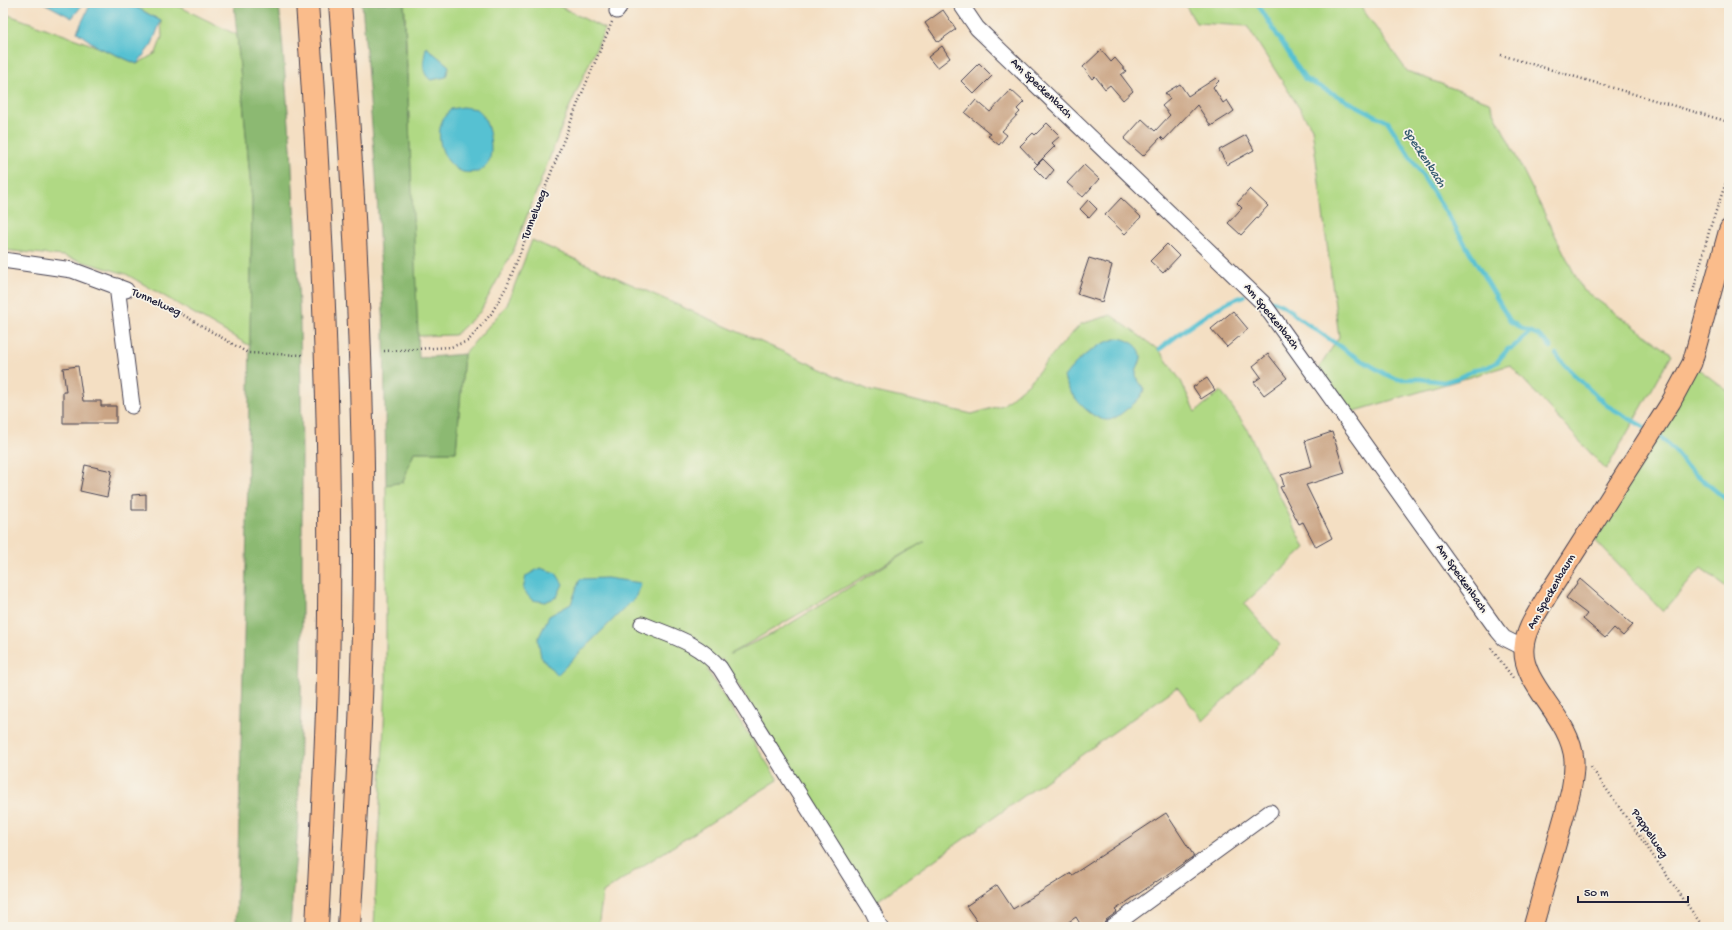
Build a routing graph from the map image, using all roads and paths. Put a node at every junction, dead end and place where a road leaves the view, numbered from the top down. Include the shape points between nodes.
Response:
1 (308, 3) edge
2 (340, 3) edge
3 (960, 3) edge
4 (619, 7) edge
5 (1501, 55) dead end
6 (1729, 122) edge
7 (1729, 229) edge
8 (3, 260) edge
9 (122, 288) junction
10 (384, 351) dead end
11 (302, 356) dead end
12 (132, 406) dead end
13 (642, 624) dead end
14 (1524, 648) junction
15 (1496, 654) dead end
16 (1514, 680) dead end
17 (1574, 760) junction
18 (1270, 812) dead end
19 (317, 927) edge
20 (349, 927) edge
21 (880, 927) edge
22 (1112, 927) edge
23 (1533, 927) edge
24 (1703, 927) edge

1 - 19 highway via 324,267 328,539 328,677
2 - 20 highway via 351,142 360,344 364,547 362,682
3 - 14 street, Am Speckenbach via 977,28 1263,302 1498,631 1504,638
4 - 10 path, Tunnelweg via 580,98 508,284 492,314 468,341 451,347
5 - 6 path
7 - 14 main road, Am Speckenbaum via 1690,366 1671,402 1547,596 1532,622
8 - 9 street, Tunnelweg via 72,270
9 - 11 path, Tunnelweg via 173,309 248,353
9 - 12 street
13 - 21 street via 696,646 720,668 869,905
14 - 17 main road, Am Speckenbaum via 1524,660 1529,674 1561,721
15 - 16 path
17 - 23 main road, Am Speckenbaum via 1569,797
17 - 24 path, Pappelweg via 1586,762 1593,769
18 - 22 street

